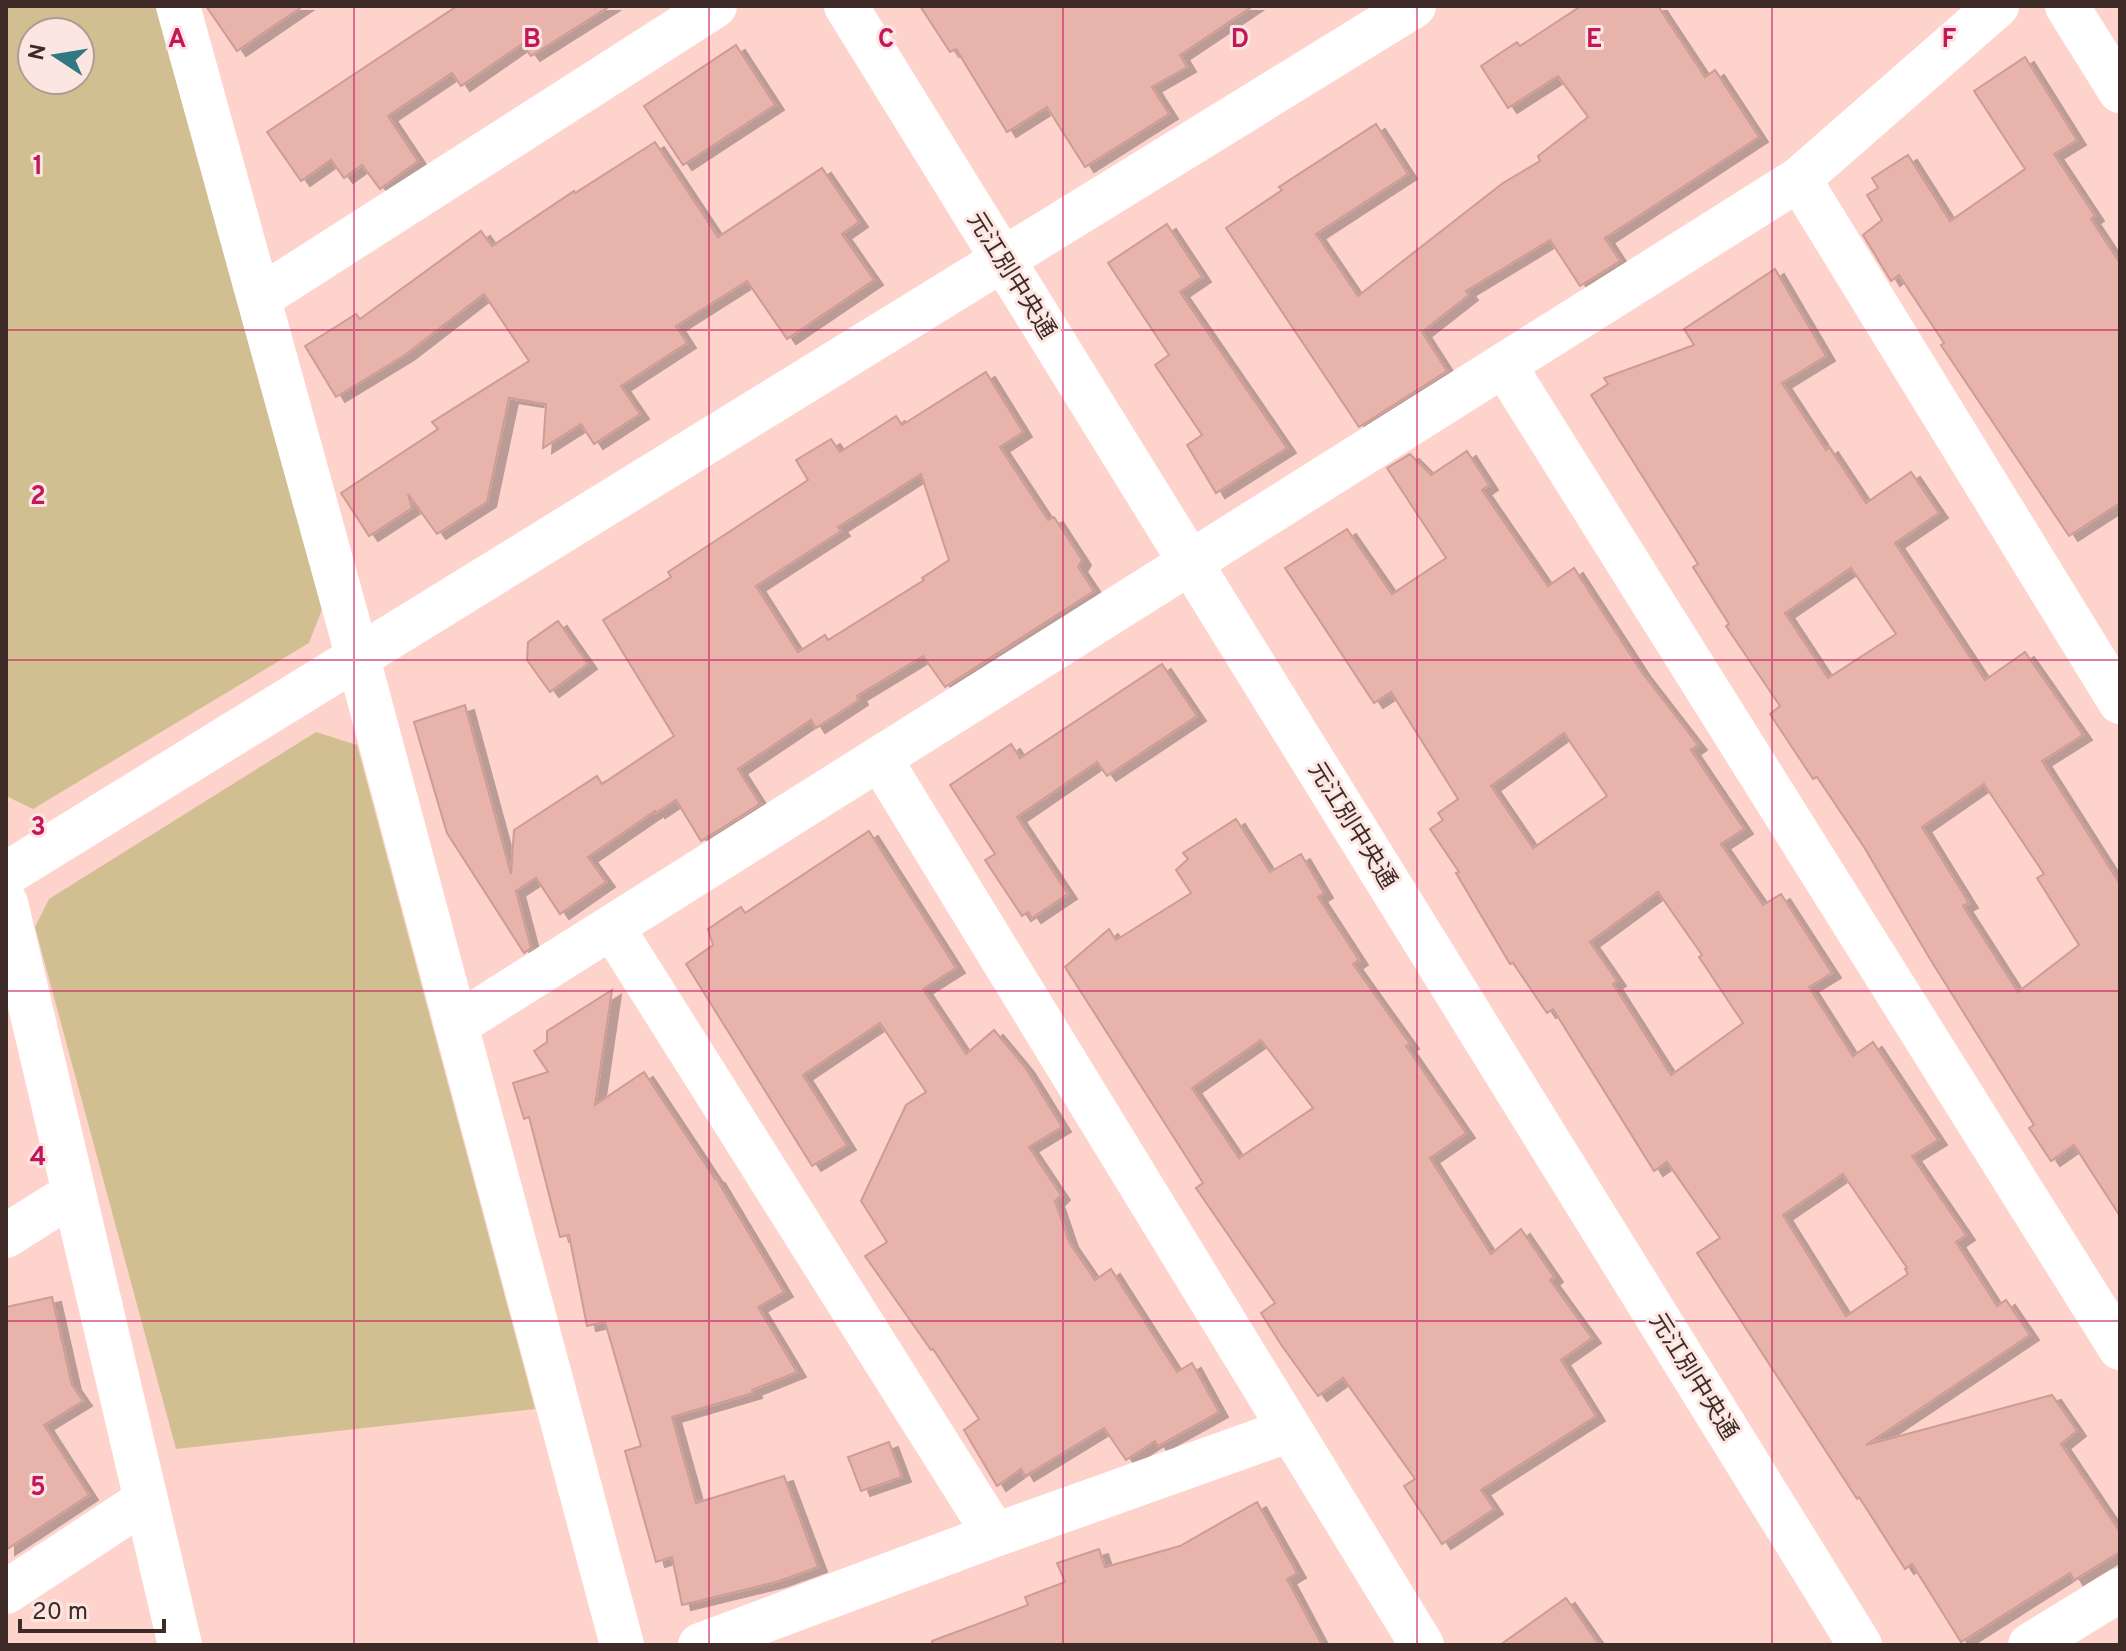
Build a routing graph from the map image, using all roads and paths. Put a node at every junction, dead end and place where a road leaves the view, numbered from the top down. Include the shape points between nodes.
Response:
1 (178, 6) edge
2 (715, 6) edge
3 (846, 6) edge
4 (1414, 6) edge
5 (1997, 6) edge
6 (2067, 6) edge
7 (2120, 91) edge
8 (1799, 179) junction
9 (1003, 261) junction
10 (259, 298) junction
11 (1504, 365) junction
12 (1191, 563) junction
13 (358, 658) junction
14 (2120, 702) edge
15 (880, 759) junction
16 (6, 874) edge
17 (6, 903) edge
18 (612, 927) junction
19 (456, 1025) junction
20 (74, 1193) junction
21 (6, 1236) edge
22 (2120, 1348) edge
23 (1290, 1430) junction
24 (146, 1500) junction
25 (995, 1535) junction
26 (2120, 1590) edge
27 (6, 1592) edge
28 (180, 1645) edge
29 (622, 1645) edge
30 (700, 1645) edge
31 (1422, 1645) edge
32 (1860, 1645) edge
33 (2030, 1645) edge

1 - 10 street
2 - 10 street
3 - 9 street, 元江別中央通
4 - 9 street
5 - 8 street
6 - 7 street
8 - 11 street
8 - 14 street
9 - 12 street, 元江別中央通
9 - 13 street
10 - 13 street
11 - 12 street
11 - 22 street
12 - 15 street
12 - 32 street, 元江別中央通
13 - 16 street
13 - 19 street
15 - 18 street
15 - 23 street
17 - 20 street
18 - 19 street
18 - 25 street
19 - 29 street
20 - 21 street
20 - 24 street
23 - 25 street
23 - 31 street
24 - 27 street
24 - 28 street
25 - 30 street
26 - 33 street

